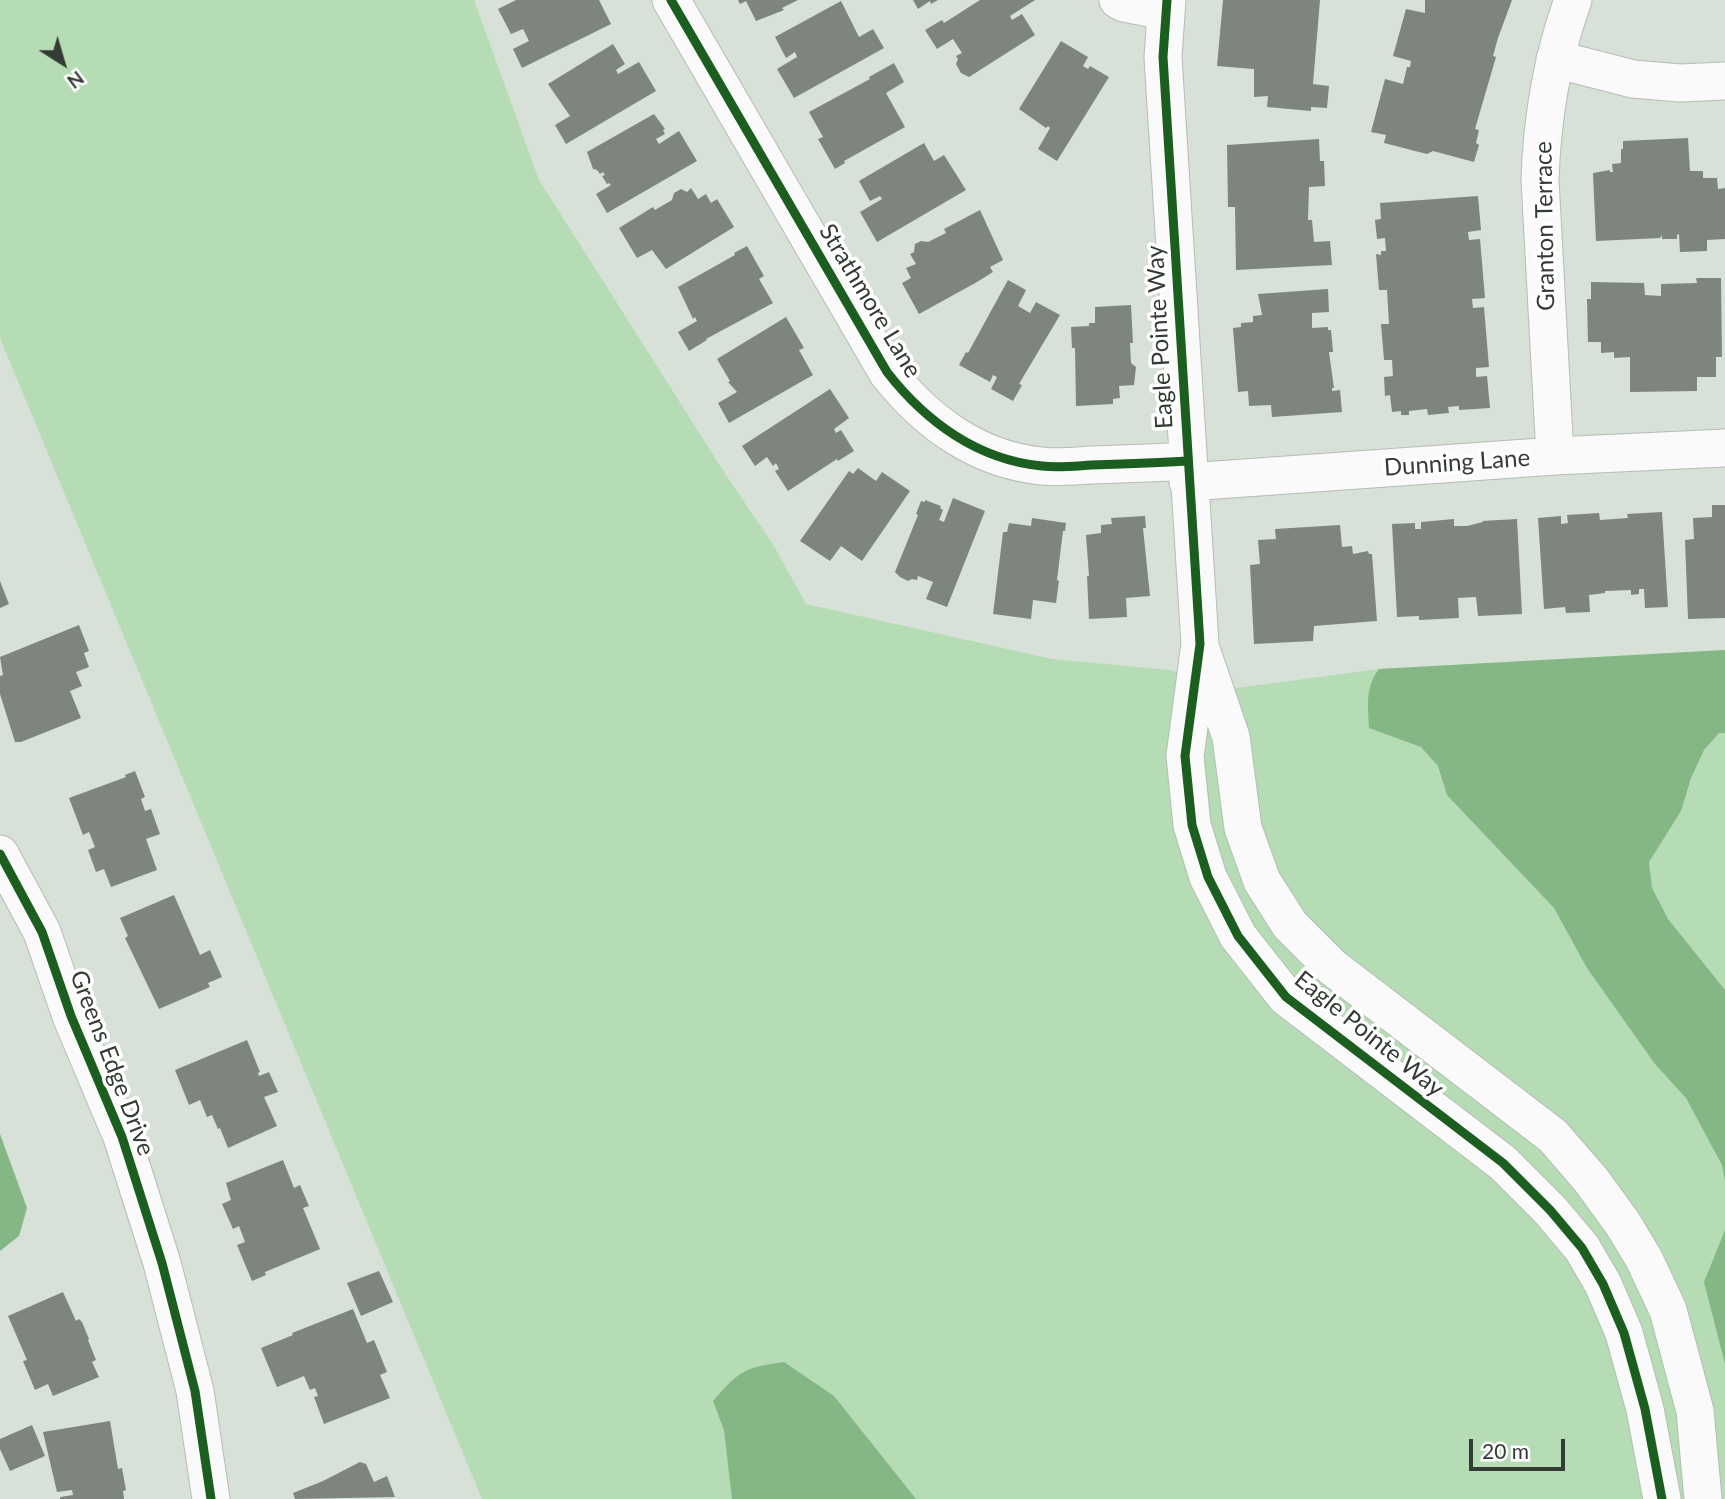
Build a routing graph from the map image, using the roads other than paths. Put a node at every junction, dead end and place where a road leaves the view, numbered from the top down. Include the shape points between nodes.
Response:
1 (671, 0) edge
2 (1118, 0) edge
3 (1573, 0) edge
4 (1167, 5) edge
5 (1555, 59) junction
6 (1725, 81) edge
7 (1725, 448) edge
8 (1555, 456) junction
9 (1188, 472) junction
10 (1200, 644) junction
11 (0, 854) edge
12 (211, 1499) edge
13 (1662, 1499) edge
14 (1703, 1499) edge

1 - 9 street, Strathmore Lane via 887,372 907,398 955,437 1016,462
2 - 4 street
3 - 5 street, Granton Terrace
4 - 9 street, Eagle Pointe Way via 1163,57
5 - 6 street via 1633,79
5 - 8 street, Granton Terrace via 1540,180
7 - 8 street, Dunning Lane
8 - 9 street, Dunning Lane
9 - 10 street, Eagle Pointe Way
10 - 13 street, Eagle Pointe Way via 1185,756 1192,825 1208,877 1238,936 1286,997 1503,1163 1582,1248 1624,1333
10 - 14 street, Eagle Pointe Way via 1231,737 1243,828 1262,881 1290,925 1332,967 1553,1136 1623,1224 1644,1259 1668,1310 1695,1411
11 - 12 street, Greens Edge Drive via 42,932 71,1016 122,1137 162,1263 195,1391

